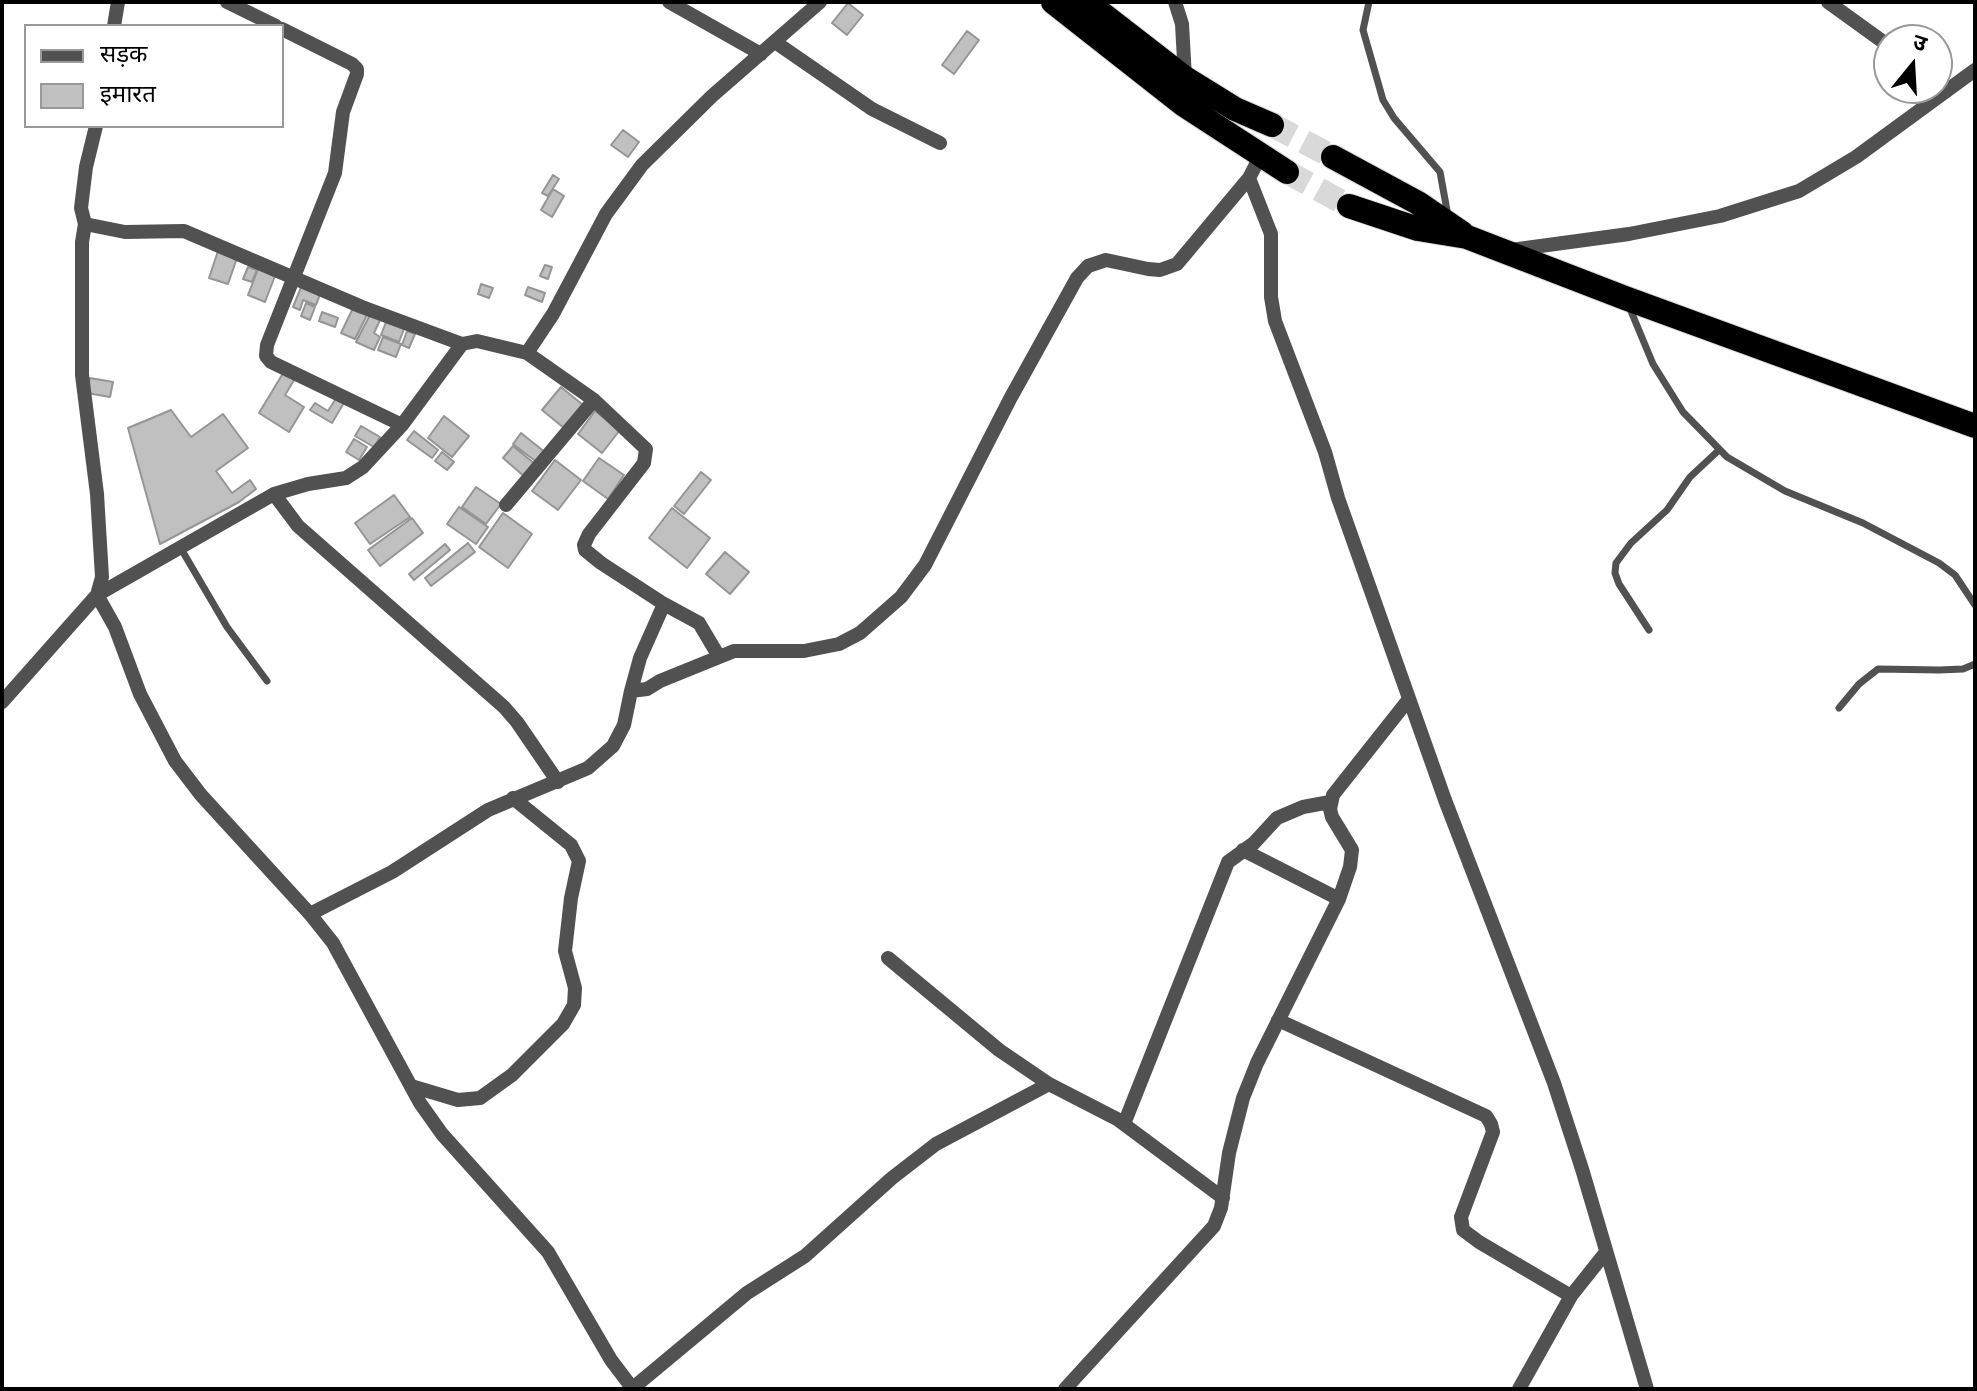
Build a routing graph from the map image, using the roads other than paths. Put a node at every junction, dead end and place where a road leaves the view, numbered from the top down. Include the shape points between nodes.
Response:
1 (118, 2) edge
2 (227, 2) edge
3 (669, 2) edge
4 (820, 2) edge
5 (1053, 2) edge
6 (1087, 2) edge
7 (1175, 2) edge
8 (1369, 2) edge
9 (1828, 2) edge
10 (114, 24) edge
11 (272, 24) edge
12 (284, 30) edge
13 (1873, 34) edge
14 (775, 42) junction
15 (761, 54) junction
16 (1975, 70) edge
17 (1185, 78) junction
18 (1953, 86) edge
19 (1928, 104) edge
20 (1272, 125) tunnel mouth
21 (96, 128) edge
22 (940, 143) dead end
23 (1333, 157) tunnel mouth
24 (1255, 168) junction
25 (1287, 172) tunnel mouth
26 (1349, 206) tunnel mouth
27 (85, 224) junction
28 (1455, 231) junction
29 (1503, 252) junction
30 (295, 278) junction
31 (1625, 298) junction
32 (462, 344) junction
33 (527, 353) junction
34 (594, 400) junction
35 (402, 425) junction
36 (1975, 426) edge
37 (1719, 450) junction
38 (274, 494) junction
39 (506, 505) dead end
40 (180, 547) junction
41 (97, 595) junction
42 (664, 604) junction
43 (1975, 605) edge
44 (1649, 630) dead end
45 (718, 655) junction
46 (1975, 664) edge
47 (267, 681) dead end
48 (631, 691) junction
49 (1409, 699) junction
50 (2, 702) edge
51 (1839, 708) dead end
52 (558, 782) junction
53 (513, 798) junction
54 (1330, 802) junction
55 (1243, 850) junction
56 (1339, 899) junction
57 (310, 914) junction
58 (888, 958) dead end
59 (1278, 1020) junction
60 (1049, 1084) junction
61 (411, 1086) junction
62 (1124, 1124) junction
63 (1223, 1198) junction
64 (1606, 1252) junction
65 (1571, 1296) junction
66 (633, 1388) edge
67 (1065, 1389) edge
68 (1519, 1389) edge
69 (1647, 1389) edge

1 - 10 street
2 - 11 street
3 - 15 street
4 - 14 street
5 - 24 highway
6 - 17 highway
7 - 17 street via 1182,24
8 - 28 lane via 1363,30 1383,100 1440,172
9 - 13 street
12 - 30 street via 357,71 343,112 335,173
14 - 15 street
14 - 22 street via 872,109
15 - 33 street via 642,165 606,214
16 - 18 street
17 - 20 highway
19 - 29 street via 1799,191 1720,216
21 - 27 street via 82,192
23 - 28 highway
24 - 25 highway
24 - 45 street via 1177,264 1160,270 1106,260 1088,266 1077,278 925,565 883,614 839,644
24 - 49 street via 1271,234 1275,321
26 - 28 highway via 1384,219
27 - 30 street via 125,232 184,231
27 - 41 street via 82,375 99,519 102,577
28 - 29 highway
29 - 31 highway
30 - 32 street
30 - 35 street via 267,345 268,359
31 - 36 highway
31 - 37 lane via 1653,364 1683,412
32 - 33 street via 485,342
32 - 35 street
33 - 34 street
34 - 39 street
34 - 42 street via 647,453 585,540 585,550
35 - 38 street via 354,474
37 - 43 lane via 1785,491 1863,523 1939,563 1955,575
37 - 44 lane via 1616,563 1619,584
38 - 40 street
38 - 52 street via 298,526 504,707
40 - 41 street
40 - 47 lane via 227,627
41 - 50 street
41 - 57 street via 175,761
42 - 45 street via 699,623
42 - 48 street
45 - 48 street via 647,689
46 - 51 lane via 1963,669 1878,669
48 - 52 street via 613,746 588,768
49 - 54 street
49 - 64 street via 1554,1083
52 - 53 street
53 - 57 street via 392,872
53 - 61 street via 571,845 579,861 565,951 574,1005 563,1024 512,1075 480,1098 458,1100
54 - 55 street via 1286,813
54 - 56 street via 1332,817 1352,850
55 - 56 street
55 - 62 street via 1223,869
56 - 59 street
57 - 61 street via 348,968
58 - 60 street
59 - 63 street via 1243,1098
59 - 65 street via 1486,1116 1493,1132 1461,1217 1463,1230
60 - 62 street
60 - 66 street via 936,1144 805,1256 747,1293
61 - 66 street via 442,1134 548,1252
62 - 63 street
63 - 67 street via 1205,1238
64 - 65 street
64 - 69 street
65 - 68 street

